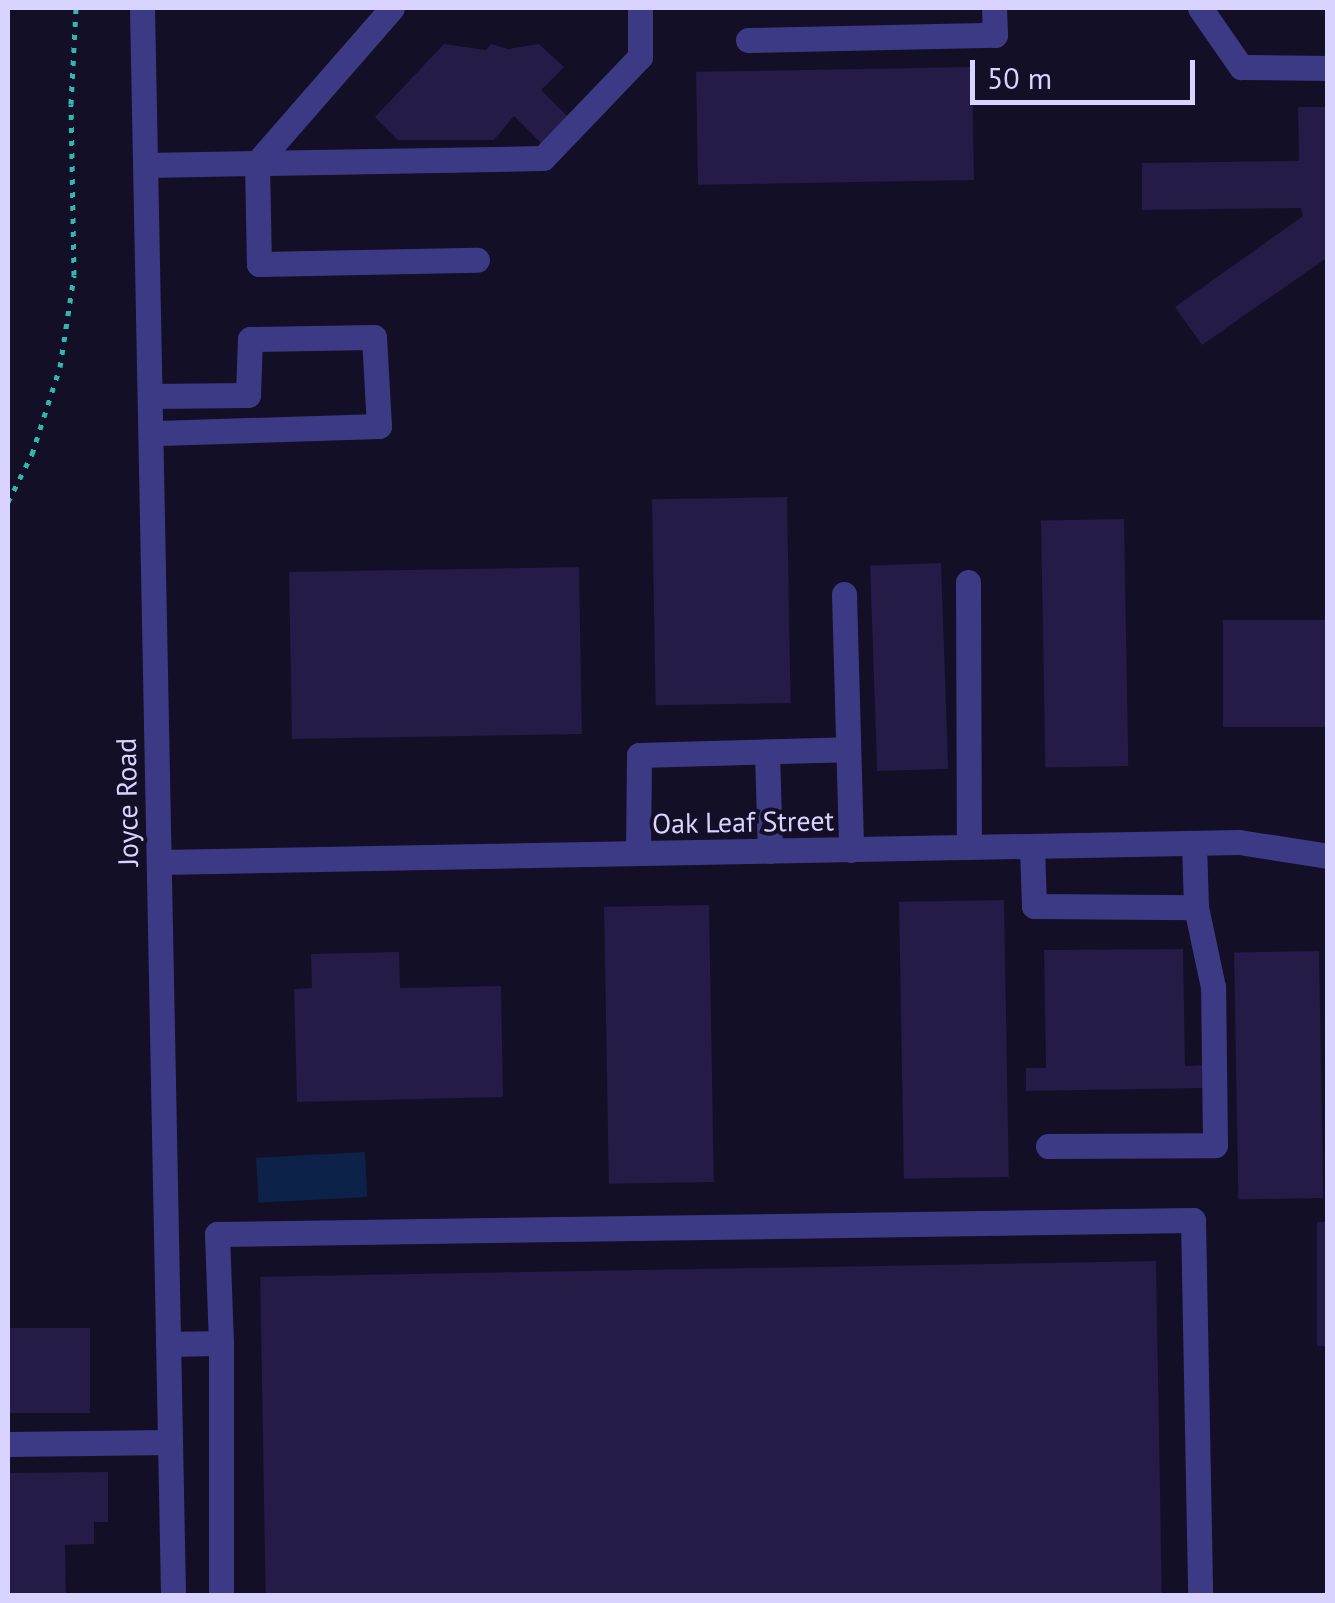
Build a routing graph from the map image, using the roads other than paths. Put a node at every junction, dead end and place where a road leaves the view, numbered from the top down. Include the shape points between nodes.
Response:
1 (142, 8) edge
2 (392, 8) edge
3 (640, 8) edge
4 (994, 8) edge
5 (1200, 8) edge
6 (748, 40) dead end
7 (1328, 68) edge
8 (258, 164) junction
9 (146, 166) junction
10 (478, 260) dead end
11 (150, 396) junction
12 (248, 396) junction
13 (250, 430) junction
14 (151, 433) junction
15 (968, 582) dead end
16 (844, 594) dead end
17 (848, 749) junction
18 (767, 752) junction
19 (1194, 843) junction
20 (1032, 846) junction
21 (969, 847) junction
22 (851, 850) junction
23 (770, 851) junction
24 (638, 854) junction
25 (1328, 856) edge
26 (158, 862) junction
27 (1196, 906) junction
28 (1048, 1146) dead end
29 (221, 1343) junction
30 (168, 1344) junction
31 (170, 1442) junction
32 (8, 1444) edge
33 (173, 1596) edge
34 (221, 1596) edge
35 (1200, 1596) edge

1 - 9 street, Joyce Road
2 - 8 street
3 - 8 street via 640,57 544,158
4 - 6 street via 995,35
5 - 7 street via 1240,67
8 - 9 street
8 - 10 street via 259,264
9 - 11 street, Joyce Road
11 - 12 street
11 - 14 street, Joyce Road
12 - 13 street
12 - 13 street via 250,338 374,337 379,426
13 - 14 street
14 - 26 street, Joyce Road
15 - 21 street
16 - 17 street
17 - 18 street
17 - 22 street
18 - 23 street
18 - 24 street via 639,754
19 - 20 street, Oak Leaf Street
19 - 25 street, Oak Leaf Street via 1239,842
19 - 27 street
20 - 21 street, Oak Leaf Street
20 - 27 street via 1034,906
21 - 22 street, Oak Leaf Street
22 - 23 street, Oak Leaf Street
23 - 24 street, Oak Leaf Street
24 - 26 street, Oak Leaf Street
26 - 30 street, Joyce Road
27 - 28 street via 1213,987 1216,1145
29 - 30 street
29 - 34 street
29 - 35 street via 217,1234 1194,1220
30 - 31 street, Joyce Road
31 - 32 street
31 - 33 street, Joyce Road

